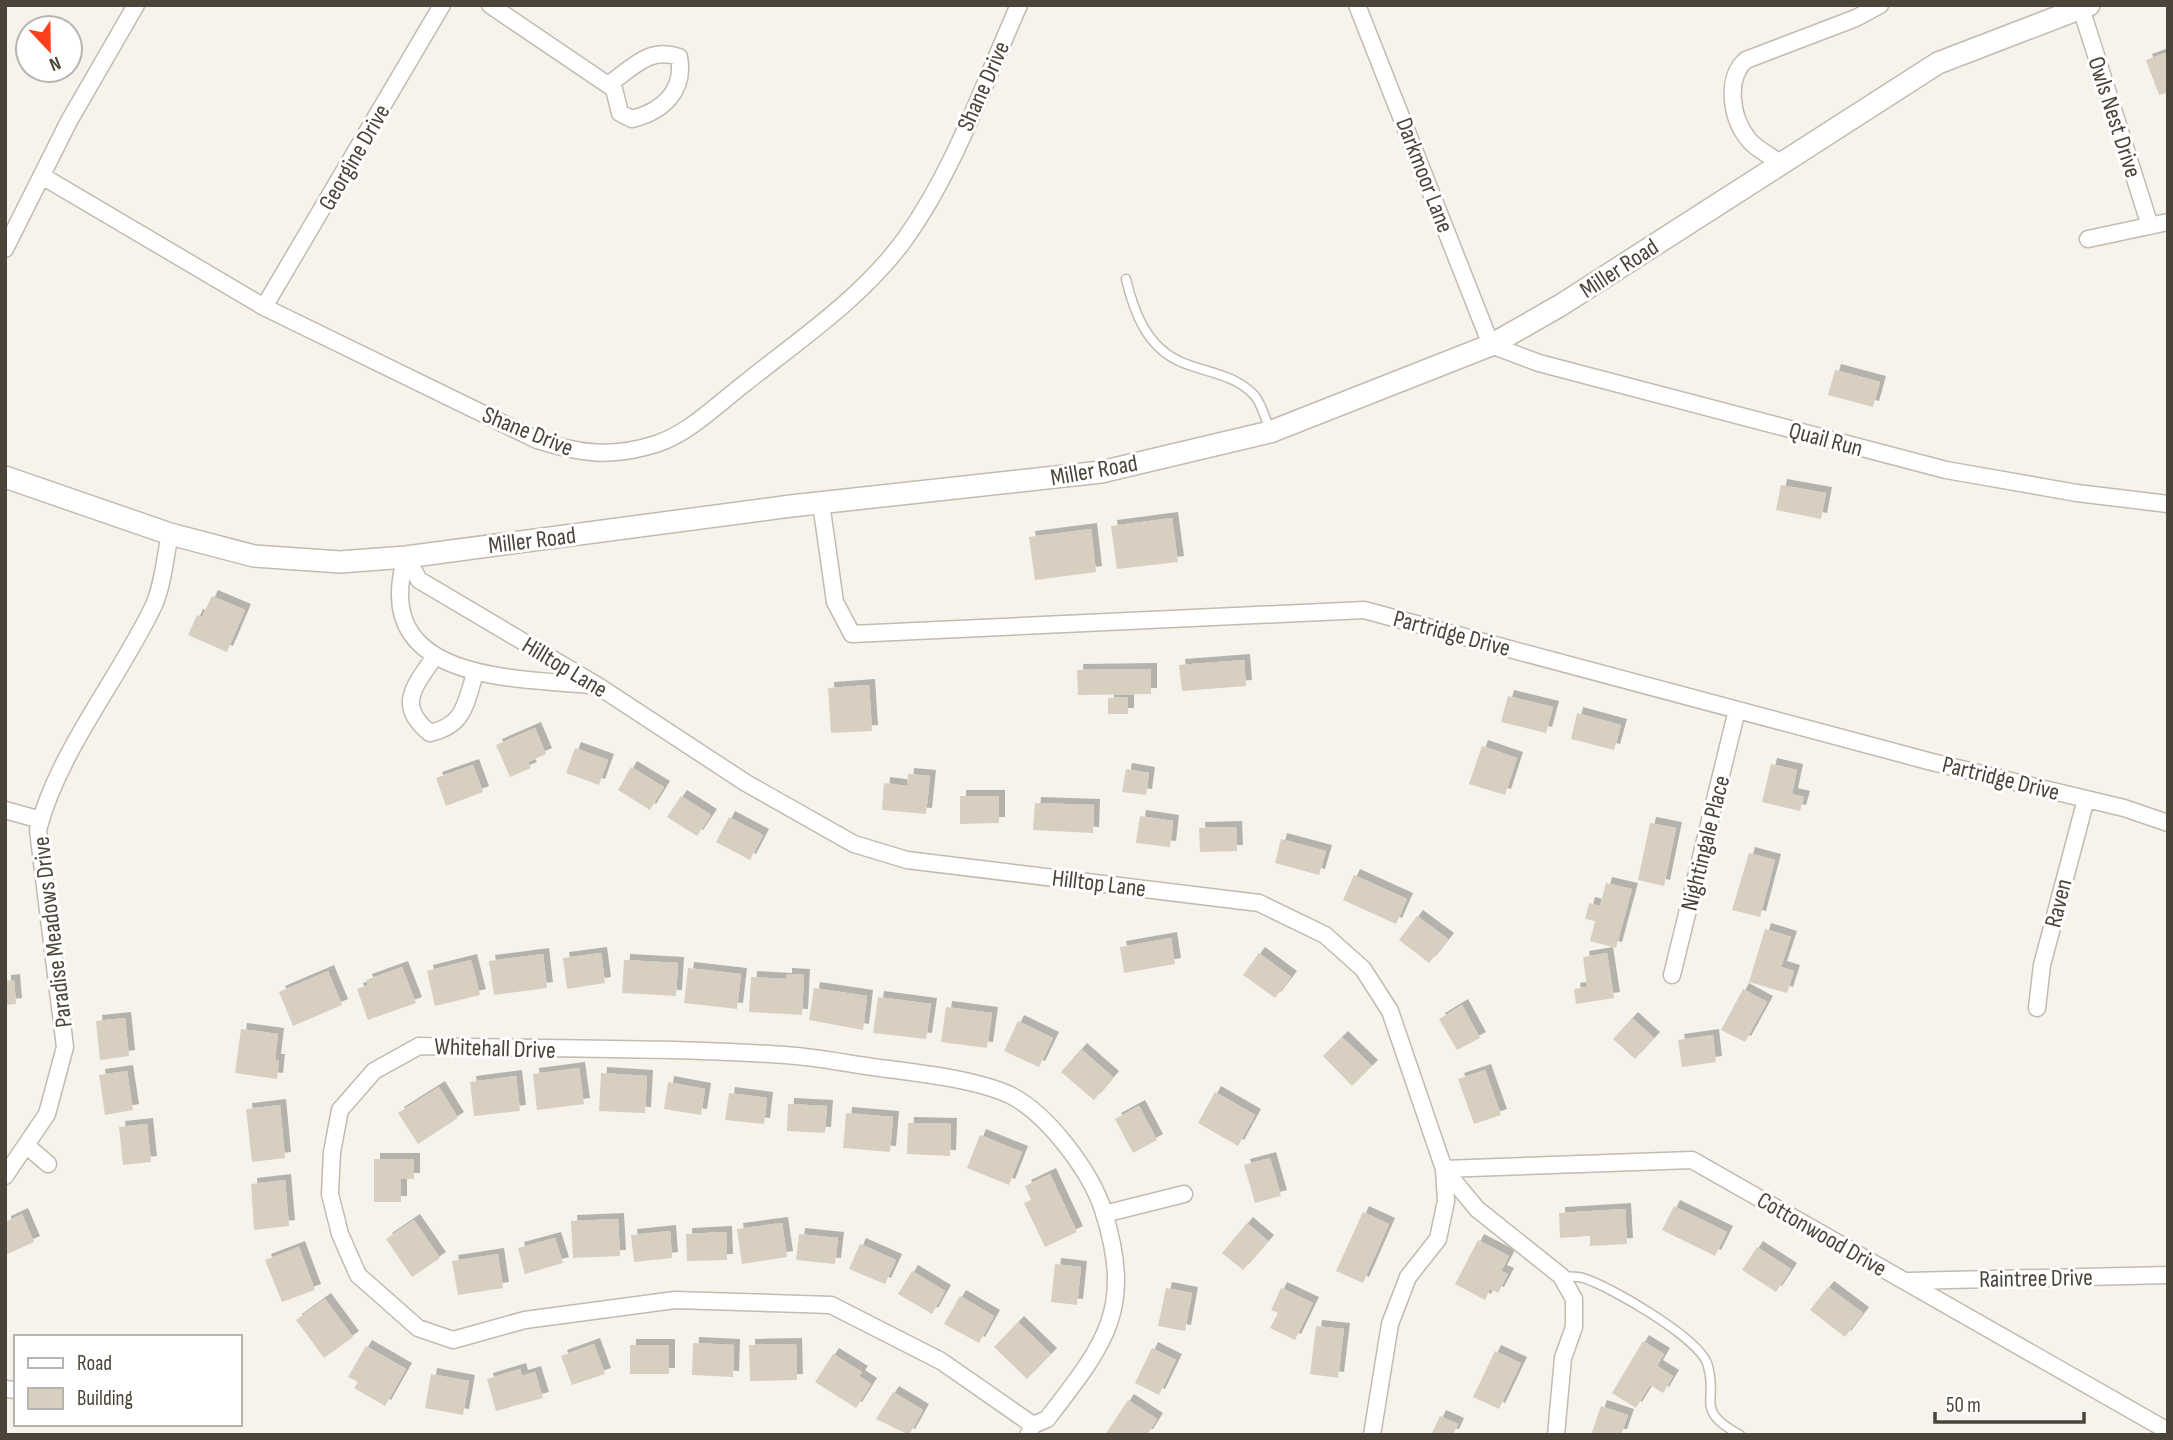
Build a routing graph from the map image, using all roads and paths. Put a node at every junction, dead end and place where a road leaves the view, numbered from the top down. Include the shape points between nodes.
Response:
1 (136, 5) edge
2 (442, 5) edge
3 (490, 5) edge
4 (1019, 5) edge
5 (1357, 5) edge
6 (1880, 5) edge
7 (2085, 7) edge
8 (614, 89) junction
9 (1779, 163) junction
10 (42, 176) junction
11 (2168, 222) edge
12 (2150, 226) junction
13 (2088, 239) dead end
14 (5, 249) edge
15 (1126, 279) dead end
16 (264, 307) junction
17 (1491, 345) junction
18 (1270, 432) junction
19 (5, 477) edge
20 (821, 503) junction
21 (2168, 503) edge
22 (170, 534) junction
23 (406, 557) junction
24 (435, 656) junction
25 (475, 674) junction
26 (598, 686) junction
27 (1737, 710) junction
28 (2086, 799) junction
29 (5, 810) edge
30 (41, 820) junction
31 (2168, 823) edge
32 (1672, 975) dead end
33 (2037, 1008) dead end
34 (27, 1146) junction
35 (48, 1164) dead end
36 (1444, 1169) junction
37 (5, 1176) edge
38 (1184, 1194) dead end
39 (1104, 1214) junction
40 (2168, 1275) edge
41 (1561, 1276) junction
42 (1905, 1281) junction
43 (1030, 1430) edge
44 (2168, 1431) edge
45 (1372, 1435) edge
46 (1556, 1435) edge
47 (1740, 1435) edge

1 - 10 street
2 - 16 street, Georgine Drive
3 - 8 street
4 - 16 street, Shane Drive via 948,165 905,238 859,293 700,419 659,444 617,453 580,453 537,440
5 - 17 street, Darkmoor Lane
6 - 9 street via 1736,68 1732,90 1737,118 1749,141
7 - 9 street, Miller Road via 1938,63
7 - 12 street, Owls Nest Drive
8 - 8 street via 620,113 632,119 643,117 679,86 679,57 648,55 612,82
9 - 17 street, Miller Road via 1561,305
10 - 14 street
10 - 16 street, Shane Drive
11 - 12 street
12 - 13 street
15 - 18 lane via 1133,309 1155,343 1180,361 1243,385 1257,398
17 - 18 street, Miller Road
17 - 21 street, Quail Run via 1539,363 1946,470
18 - 20 street, Miller Road via 1101,472
19 - 22 street, Miller Road
20 - 23 street, Miller Road
20 - 27 street, Partridge Drive via 835,602 852,634 1364,610
22 - 23 street, Miller Road via 254,556 340,562
22 - 30 street, Paradise Meadows Drive via 155,604 60,774
23 - 24 street via 398,584 402,612 414,638
23 - 26 street, Hilltop Lane via 419,580
24 - 25 street
24 - 25 street via 413,688 410,707 430,733 449,729 461,716
25 - 26 street
26 - 36 street, Hilltop Lane via 746,783 854,844 907,860 1259,903 1325,934 1363,969 1390,1011
27 - 28 street, Partridge Drive
27 - 32 street, Nightingale Place
28 - 31 street, Partridge Drive
28 - 33 street, Raven via 2042,965
29 - 30 street
30 - 34 street, Paradise Meadows Drive via 38,830 65,1047 47,1114
34 - 35 street
34 - 37 street, Paradise Meadows Drive
36 - 41 street via 1477,1209
36 - 42 street, Cottonwood Drive via 1692,1160
36 - 45 street, Hilltop Lane via 1446,1201 1438,1239 1408,1277 1390,1324
38 - 39 street
39 - 43 street, Whitehall Drive via 1113,1241 1118,1292 1104,1339 1047,1419
39 - 43 street, Whitehall Drive via 1084,1170 1043,1120 1010,1095 943,1077 800,1057 419,1046 373,1071 340,1110 330,1194 340,1234 358,1275 418,1328 453,1340 526,1321 675,1300 831,1305 941,1362
40 - 42 street, Raintree Drive
41 - 46 street via 1574,1299 1574,1326 1563,1358
41 - 47 lane via 1607,1288 1695,1346 1706,1362 1709,1407 1714,1417
42 - 44 street, Cottonwood Drive

